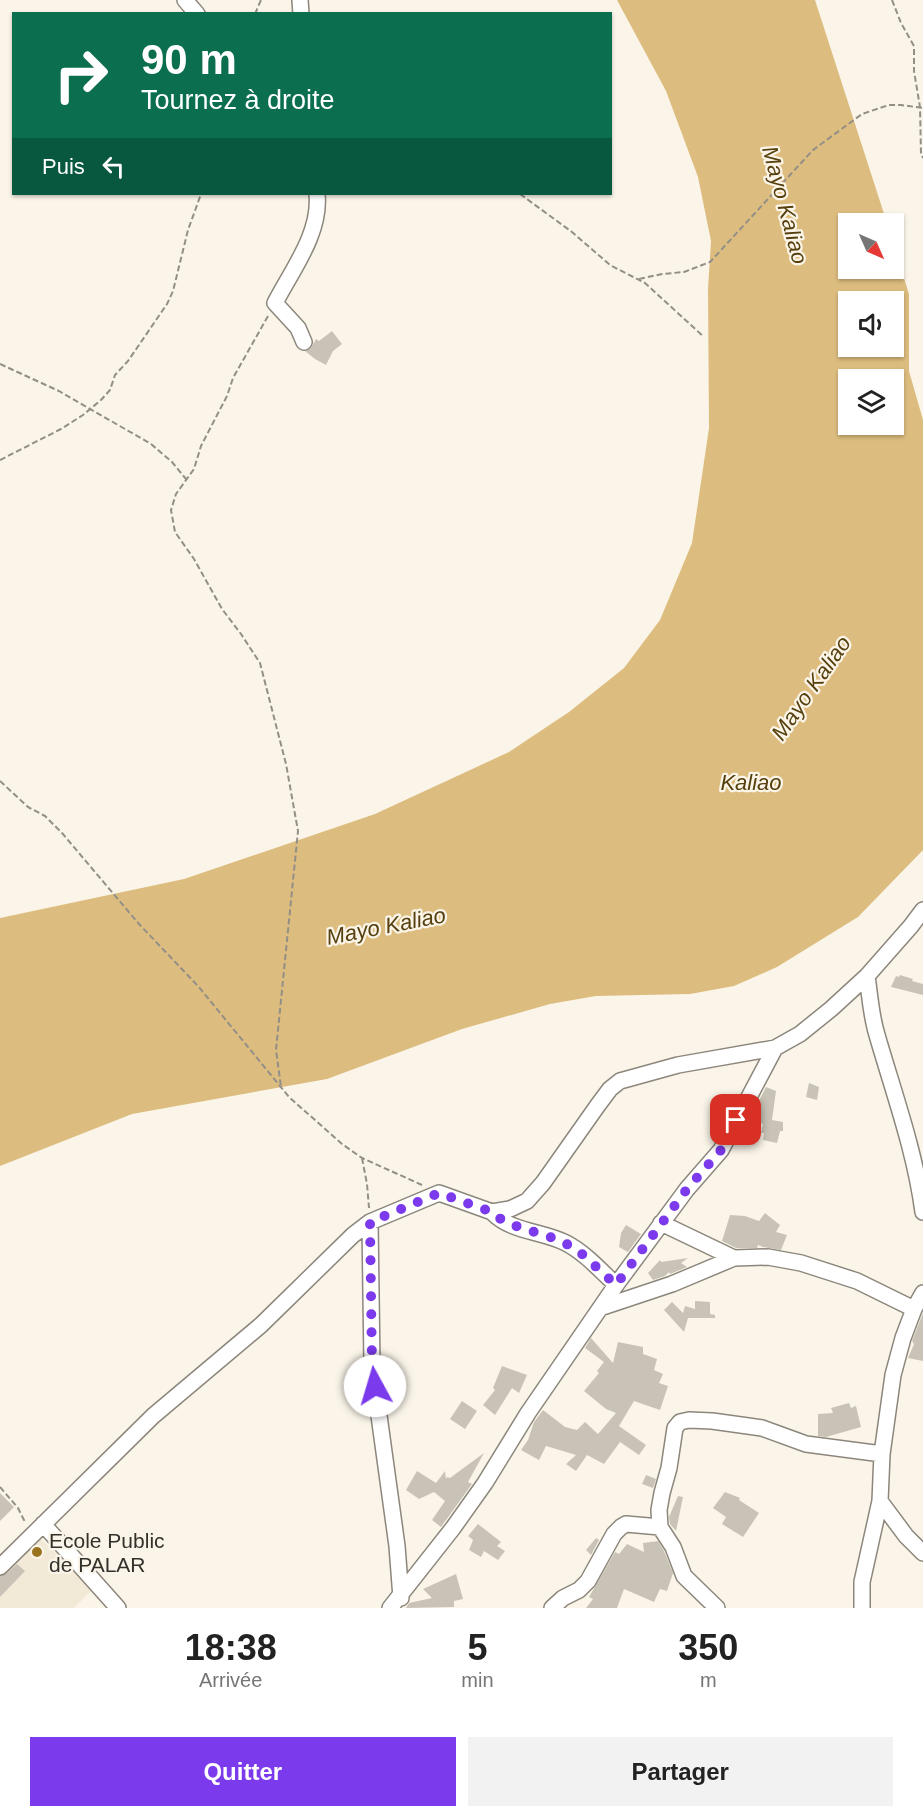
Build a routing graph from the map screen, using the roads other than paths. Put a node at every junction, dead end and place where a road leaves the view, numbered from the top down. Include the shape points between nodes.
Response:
1 (185, 0) edge
2 (194, 12) edge
3 (317, 195) edge
4 (304, 342) dead end
5 (923, 910) edge
6 (867, 976) junction
7 (775, 1048) junction
8 (908, 1137) junction
9 (923, 1145) edge
10 (492, 1212) junction
11 (923, 1212) edge
12 (370, 1222) junction
13 (661, 1223) junction
14 (734, 1258) junction
15 (616, 1285) junction
16 (923, 1293) edge
17 (600, 1308) junction
18 (914, 1309) junction
19 (882, 1454) junction
20 (880, 1501) junction
21 (660, 1527) junction
22 (38, 1530) junction
23 (923, 1552) edge
24 (0, 1567) edge
25 (401, 1602) edge
26 (118, 1608) edge
27 (390, 1608) edge
28 (552, 1608) edge
29 (717, 1608) edge
30 (862, 1608) edge

1 - 2 street
3 - 4 street via 315,224 275,303 298,328
5 - 6 street
6 - 7 street via 801,1034
6 - 8 street via 876,1033
7 - 10 street via 678,1065 620,1081 527,1200
7 - 13 street via 721,1150
8 - 9 street
8 - 11 street
10 - 12 street via 439,1193
10 - 15 street via 513,1225 572,1246
12 - 22 street via 261,1325 153,1416
12 - 25 street via 372,1365
13 - 14 street
13 - 15 street
14 - 17 street
14 - 18 street via 768,1257 801,1263 857,1281
15 - 17 street
16 - 18 street
17 - 25 street
18 - 19 street via 893,1375
19 - 20 street
19 - 21 street via 806,1444 755,1427 712,1421 680,1422 675,1428 662,1493
20 - 23 street
20 - 30 street via 862,1582
21 - 28 street via 621,1527 588,1581
21 - 29 street via 684,1576
22 - 24 street
22 - 26 street
25 - 27 street

